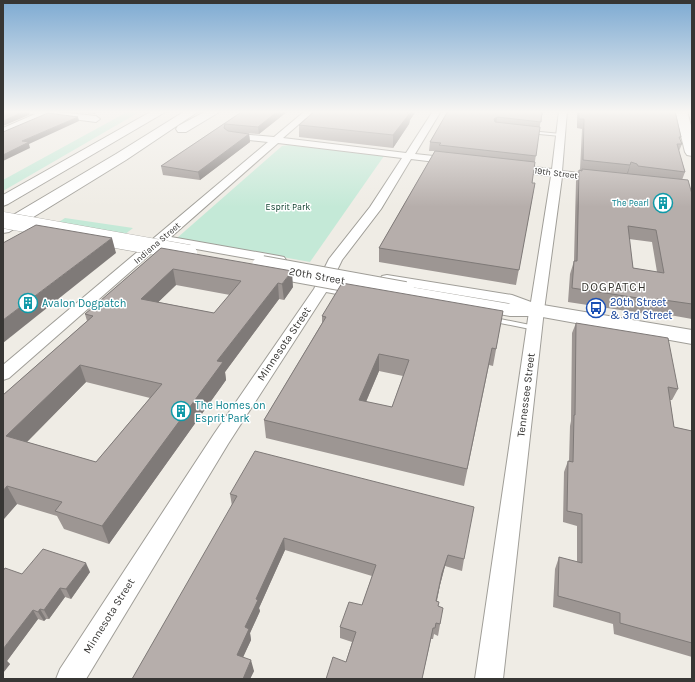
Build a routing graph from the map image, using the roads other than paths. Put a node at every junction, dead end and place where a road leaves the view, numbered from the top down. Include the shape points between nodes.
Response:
1 (98, 143) edge
2 (105, 143) edge
3 (143, 143) edge
4 (156, 143) edge
5 (273, 143) edge
6 (299, 143) edge
7 (416, 143) edge
8 (560, 143) edge
9 (408, 156) junction
10 (121, 157) junction
11 (464, 162) edge
12 (502, 166) edge
13 (557, 173) junction
14 (607, 178) edge
15 (37, 182) junction
16 (3, 201) edge
17 (3, 220) edge
18 (3, 228) edge
19 (161, 239) junction
20 (331, 270) junction
21 (321, 289) junction
22 (355, 295) edge
23 (482, 318) edge
24 (536, 319) junction
25 (692, 337) edge
26 (3, 374) edge
27 (70, 679) edge
28 (489, 679) edge

1 - 15 main road
2 - 15 main road
3 - 10 main road
4 - 10 main road
5 - 19 street, Indiana Street
6 - 9 street
7 - 9 street, Minnesota Street
8 - 13 street, Tennessee Street
9 - 11 street
9 - 20 street, Minnesota Street via 336,259
10 - 18 main road
12 - 13 street, 19th Street
13 - 14 street, 19th Street
13 - 24 street, Tennessee Street
15 - 16 main road
17 - 24 main road, 20th Street, bridge via 510,310
19 - 20 street, 20th Street
19 - 26 street, Indiana Street
20 - 21 street, Minnesota Street
20 - 24 street, 20th Street via 512,299
21 - 22 lane
21 - 27 street, Minnesota Street via 221,439
23 - 24 lane
24 - 25 main road, 20th Street
24 - 28 street, Tennessee Street

